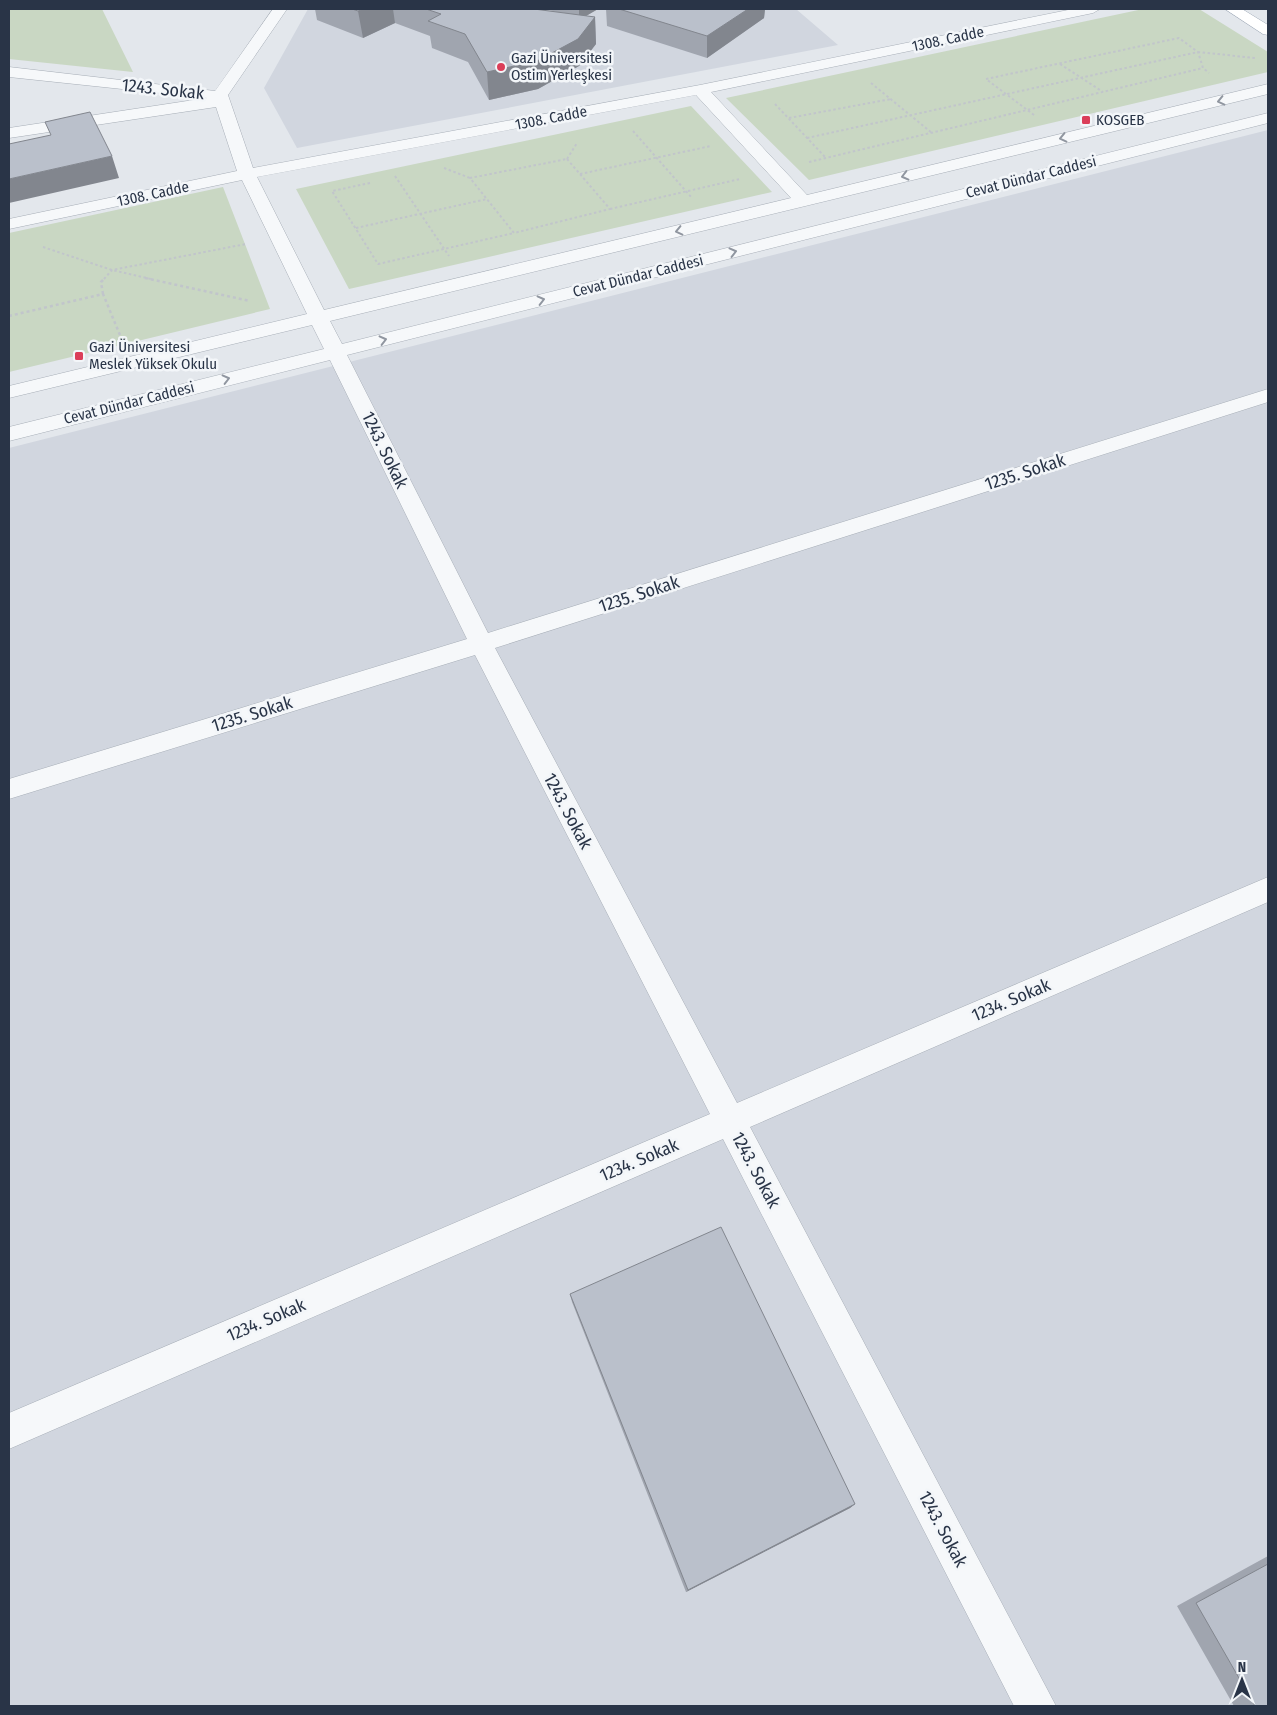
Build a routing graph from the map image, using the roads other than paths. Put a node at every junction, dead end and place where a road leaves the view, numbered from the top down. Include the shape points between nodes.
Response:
1 (280, 9) edge
2 (1093, 9) edge
3 (1232, 9) edge
4 (1268, 31) edge
5 (9, 72) edge
6 (1268, 89) edge
7 (700, 90) junction
8 (221, 98) junction
9 (1268, 118) edge
10 (9, 133) edge
11 (248, 174) junction
12 (804, 201) junction
13 (9, 224) edge
14 (318, 317) junction
15 (336, 352) junction
16 (9, 392) edge
17 (1268, 395) edge
18 (9, 434) edge
19 (481, 644) junction
20 (9, 789) edge
21 (1268, 889) edge
22 (730, 1121) junction
23 (9, 1431) edge
24 (1036, 1706) edge

1 - 8 street
2 - 7 street, 1308. Cadde
3 - 4 main road
5 - 8 street, 1243. Sokak
6 -> 12 street, Cevat Dündar Caddesi
7 - 11 street, 1308. Cadde
7 - 12 street
8 - 10 street
8 - 11 street, 1243. Sokak
15 -> 9 street, Cevat Dündar Caddesi
11 - 13 street, 1308. Cadde
11 - 14 street, 1243. Sokak
12 -> 14 street, Cevat Dündar Caddesi
14 - 15 street, 1243. Sokak
14 - 16 street, Cevat Dündar Caddesi
18 -> 15 street, Cevat Dündar Caddesi
15 - 19 street, 1243. Sokak
17 - 19 street, 1235. Sokak
19 - 20 street, 1235. Sokak
19 - 22 street, 1243. Sokak
21 - 22 street, 1234. Sokak
22 - 23 street, 1234. Sokak
22 - 24 street, 1243. Sokak

